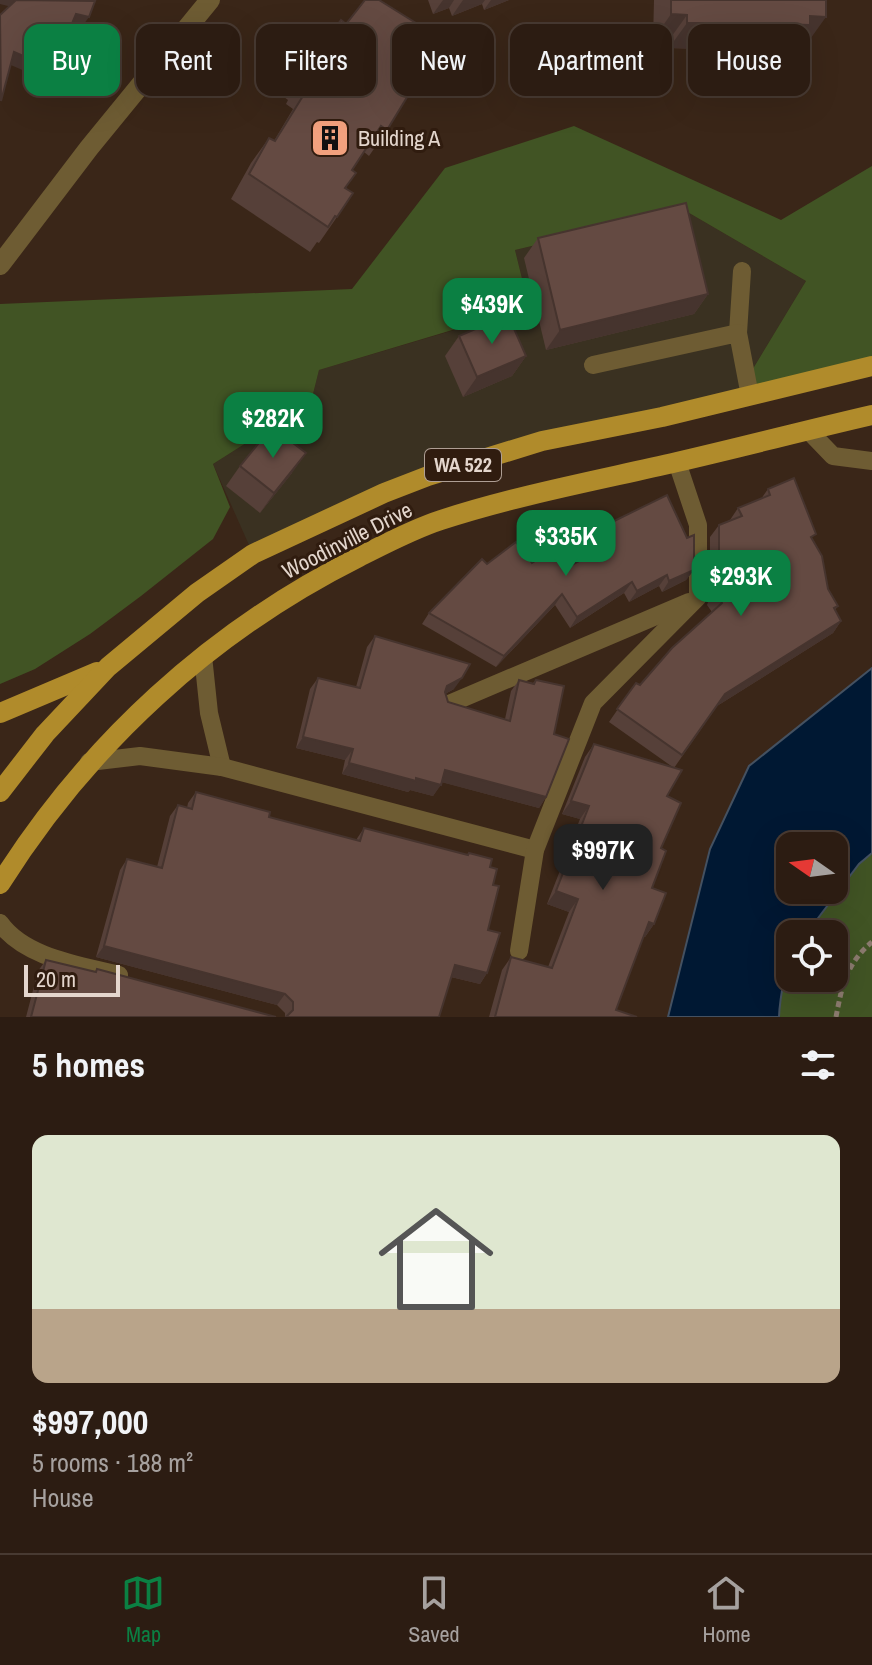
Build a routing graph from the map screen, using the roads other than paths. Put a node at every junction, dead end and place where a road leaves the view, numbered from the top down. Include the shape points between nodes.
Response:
1 (210, 0) edge
2 (0, 265) edge
3 (742, 271) dead end
4 (738, 333) junction
5 (593, 365) dead end
6 (872, 366) edge
7 (750, 396) junction
8 (872, 415) edge
9 (808, 430) junction
10 (872, 461) edge
11 (677, 462) junction
12 (698, 597) junction
13 (203, 656) junction
14 (108, 667) junction
15 (449, 704) edge
16 (0, 713) edge
17 (89, 762) junction
18 (222, 767) junction
19 (0, 792) edge
20 (535, 850) junction
21 (0, 884) edge
22 (0, 923) edge
23 (519, 951) dead end
24 (140, 981) edge

1 - 2 street
3 - 4 lane
4 - 5 lane
4 - 7 lane
6 - 7 main road, Woodinville Drive / WA 522
7 - 14 main road, Woodinville Drive / WA 522 via 542,441 384,493 253,554
8 - 9 main road, Woodinville Drive / WA 522
9 - 10 lane via 833,456
9 - 11 main road, Woodinville Drive / WA 522
11 - 12 lane via 698,525
11 - 13 main road, Woodinville Drive / WA 522 via 439,520 317,578
12 - 15 lane
12 - 20 lane via 593,703
13 - 17 main road, Woodinville Drive / WA 522
13 - 18 lane
14 - 16 main road
14 - 19 main road, Woodinville Drive / WA 522 via 55,722
17 - 18 lane via 140,756
17 - 21 main road, Woodinville Drive / WA 522
18 - 20 lane
20 - 23 lane
22 - 24 lane via 8,934 51,957

